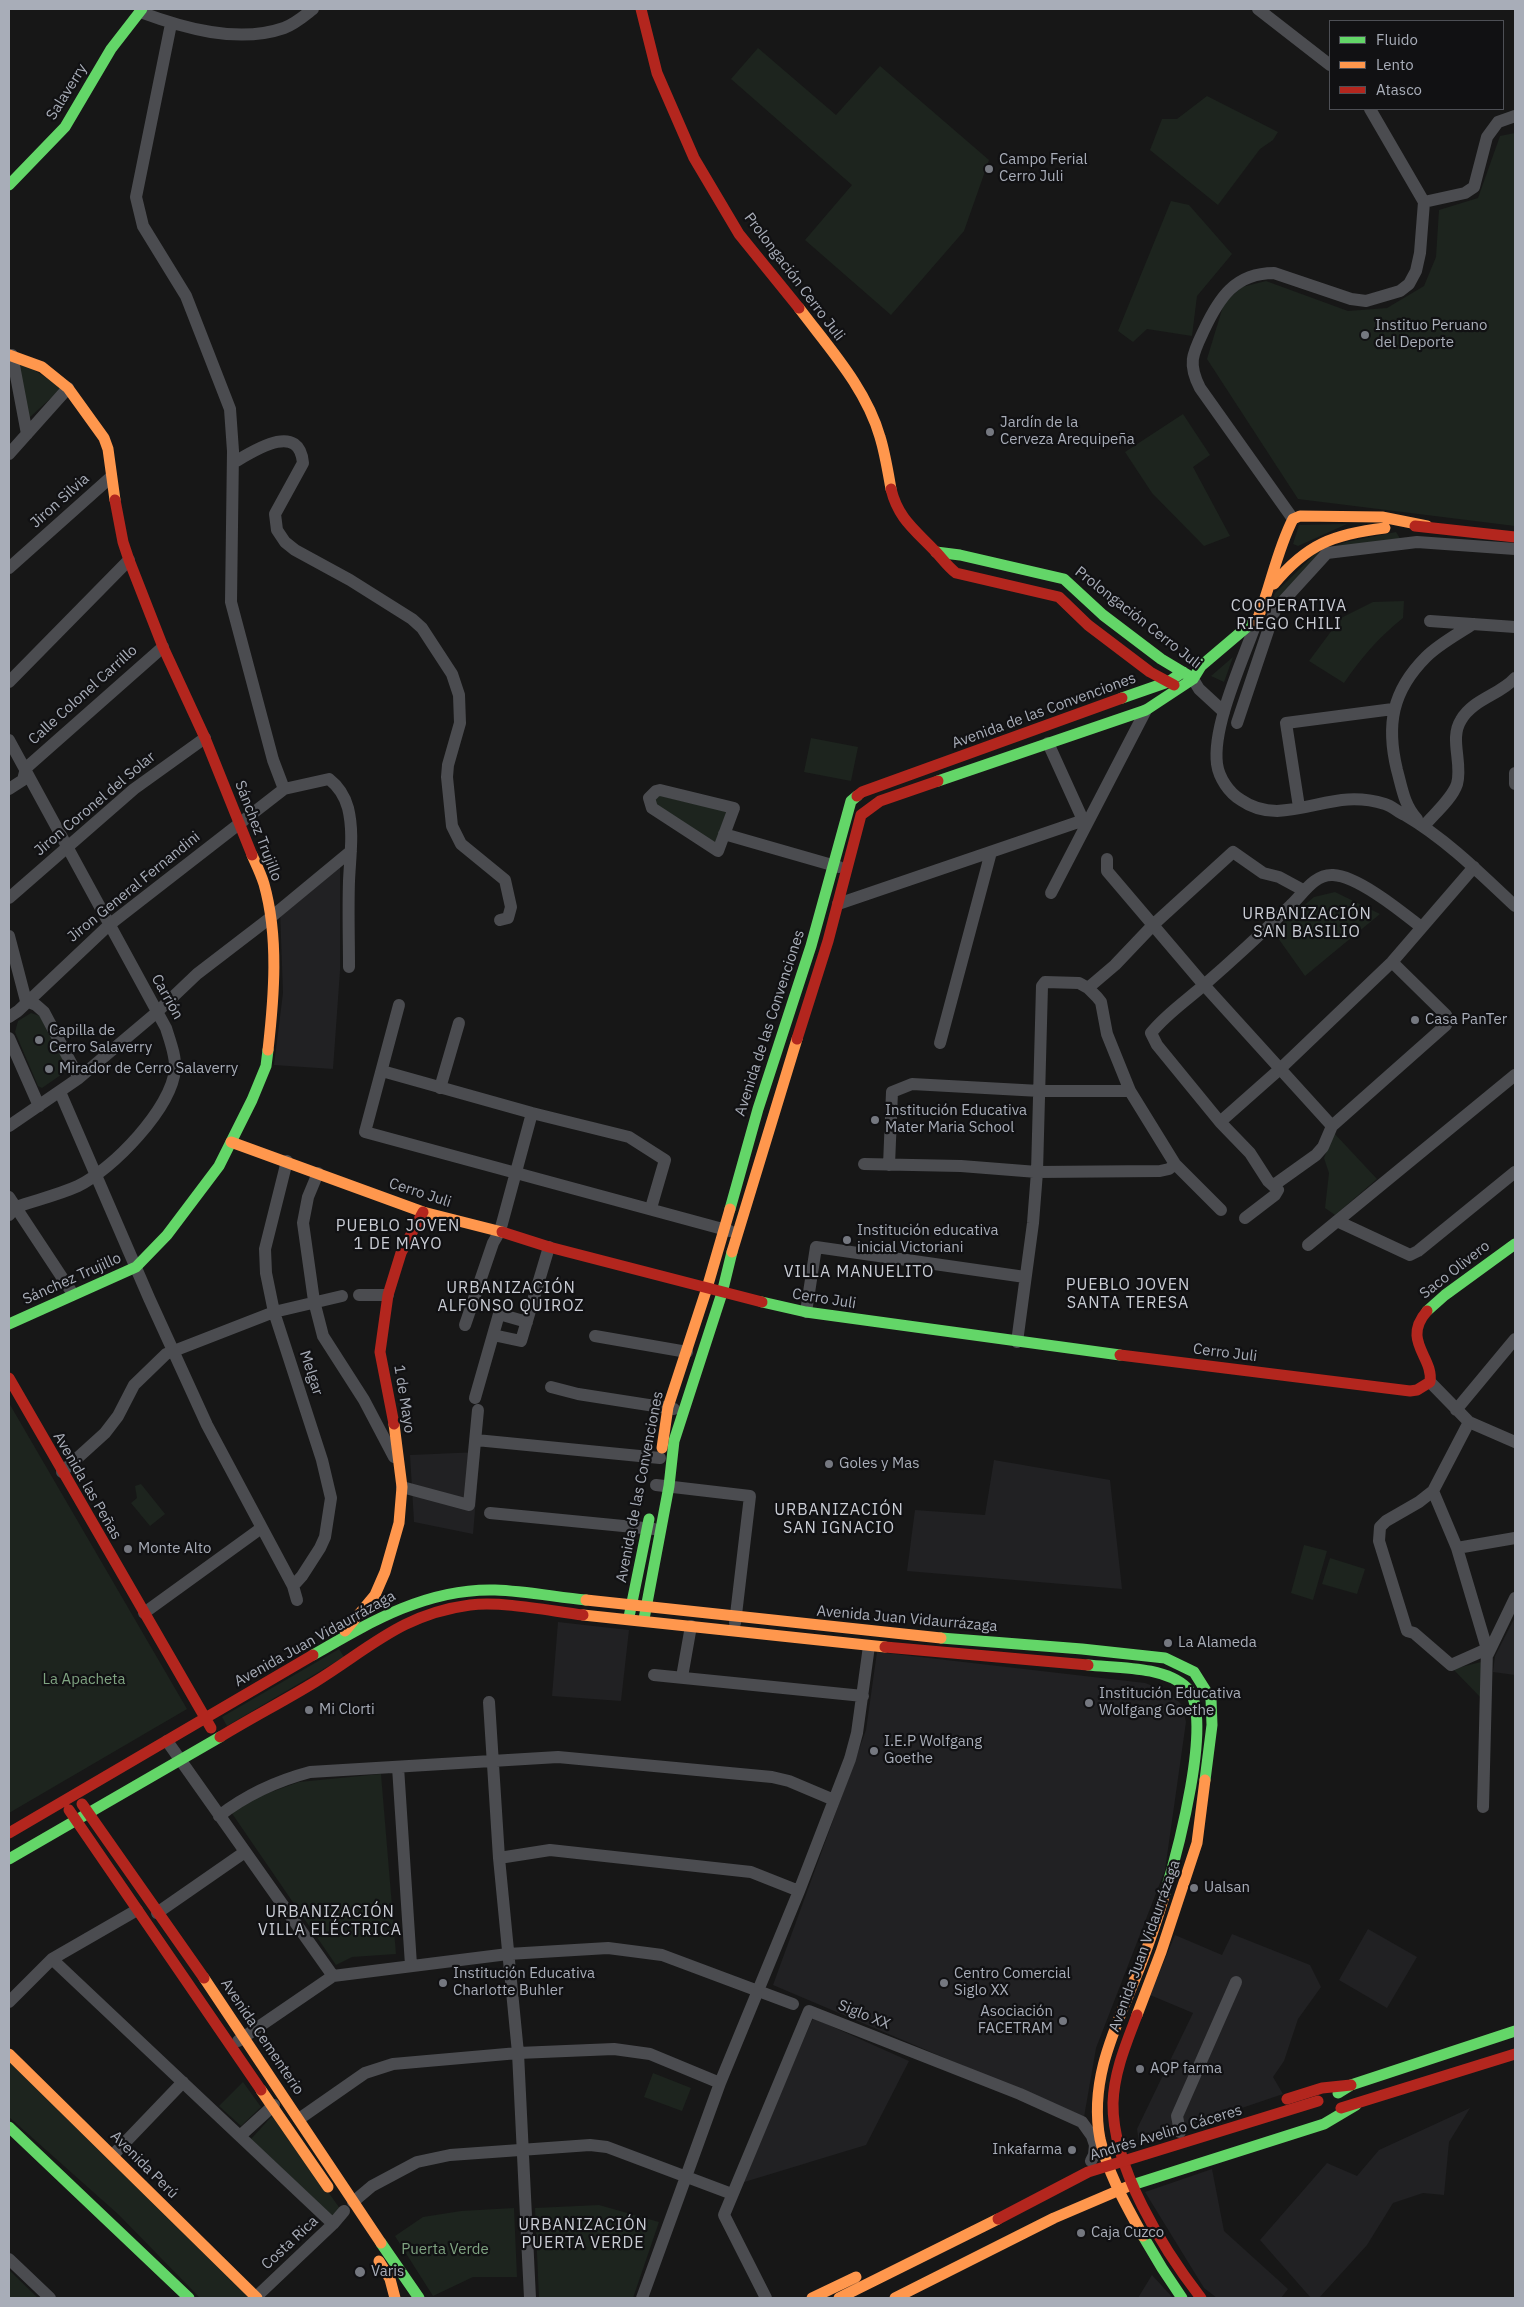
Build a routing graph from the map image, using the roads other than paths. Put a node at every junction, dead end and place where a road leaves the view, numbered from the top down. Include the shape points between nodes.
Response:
1 (313, 9) edge
2 (641, 9) edge
3 (1258, 9) edge
4 (141, 10) edge
5 (171, 24) junction
6 (1329, 64) edge
7 (1371, 110) edge
8 (1515, 116) edge
9 (9, 185) edge
10 (1424, 202) junction
11 (10, 355) edge
12 (68, 388) junction
13 (27, 434) junction
14 (9, 454) edge
15 (233, 463) junction
16 (111, 477) junction
17 (1293, 519) junction
18 (1427, 526) junction
19 (1515, 537) edge
20 (1515, 549) edge
21 (936, 552) junction
22 (128, 560) junction
23 (9, 568) edge
24 (1269, 591) junction
25 (1258, 618) junction
26 (1430, 621) dead end
27 (1473, 624) junction
28 (1515, 626) edge
29 (163, 647) junction
30 (1201, 666) junction
31 (1182, 672) junction
32 (1515, 678) edge
33 (9, 682) edge
34 (1168, 682) junction
35 (1196, 684) junction
36 (1180, 688) junction
37 (1393, 709) junction
38 (1146, 710) junction
39 (1224, 712) junction
40 (1237, 723) dead end
41 (205, 738) junction
42 (9, 740) edge
43 (1048, 743) junction
44 (26, 768) junction
45 (1515, 773) edge
46 (1515, 784) edge
47 (9, 789) edge
48 (284, 789) junction
49 (1299, 807) junction
50 (1086, 819) junction
51 (240, 822) junction
52 (1424, 826) junction
53 (724, 834) junction
54 (68, 848) junction
55 (351, 851) junction
56 (991, 852) junction
57 (1107, 859) dead end
58 (833, 865) junction
59 (1474, 867) junction
60 (846, 869) junction
61 (1303, 890) junction
62 (1051, 893) dead end
63 (9, 898) edge
64 (838, 904) junction
65 (1515, 906) edge
66 (270, 918) junction
67 (500, 920) dead end
68 (1154, 924) junction
69 (109, 925) junction
70 (1421, 927) junction
71 (9, 936) edge
72 (1392, 962) junction
73 (349, 967) dead end
74 (1204, 985) junction
75 (1088, 988) junction
76 (26, 1001) junction
77 (399, 1005) dead end
78 (156, 1013) junction
79 (9, 1018) edge
80 (459, 1022) dead end
81 (784, 1030) junction
82 (799, 1034) junction
83 (9, 1038) edge
84 (940, 1043) dead end
85 (1281, 1068) junction
86 (382, 1071) junction
87 (1515, 1075) edge
88 (79, 1078) junction
89 (440, 1088) junction
90 (1040, 1091) junction
91 (1130, 1091) junction
92 (60, 1092) junction
93 (39, 1106) junction
94 (532, 1113) junction
95 (1220, 1122) junction
96 (9, 1126) edge
97 (1332, 1126) junction
98 (231, 1142) junction
99 (287, 1161) junction
100 (864, 1164) dead end
101 (1175, 1164) junction
102 (889, 1165) junction
103 (1037, 1172) junction
104 (1515, 1172) edge
105 (318, 1173) junction
106 (516, 1173) junction
107 (96, 1175) junction
108 (1274, 1185) junction
109 (11, 1207) edge
110 (650, 1208) junction
111 (1221, 1210) dead end
112 (423, 1212) junction
113 (1245, 1218) dead end
114 (1337, 1221) junction
115 (723, 1229) junction
116 (500, 1231) junction
117 (737, 1232) junction
118 (1515, 1244) edge
119 (1308, 1245) dead end
120 (549, 1247) junction
121 (136, 1267) junction
122 (1025, 1277) junction
123 (707, 1288) junction
124 (73, 1294) junction
125 (722, 1294) junction
126 (359, 1295) dead end
127 (388, 1295) junction
128 (342, 1296) dead end
129 (314, 1301) junction
130 (274, 1312) junction
131 (806, 1312) junction
132 (526, 1322) junction
133 (9, 1324) edge
134 (466, 1325) dead end
135 (493, 1334) junction
136 (596, 1336) dead end
137 (1515, 1339) edge
138 (1017, 1342) junction
139 (173, 1352) junction
140 (686, 1352) junction
141 (9, 1378) edge
142 (1430, 1382) junction
143 (551, 1386) dead end
144 (668, 1407) junction
145 (1456, 1410) junction
146 (683, 1413) junction
147 (1469, 1422) junction
148 (476, 1440) junction
149 (1515, 1442) edge
150 (399, 1468) junction
151 (62, 1472) junction
152 (659, 1477) junction
153 (402, 1487) junction
154 (1433, 1491) junction
155 (651, 1511) dead end
156 (490, 1513) dead end
157 (260, 1529) junction
158 (654, 1529) junction
159 (1515, 1538) edge
160 (1457, 1548) junction
161 (293, 1586) junction
162 (375, 1595) junction
163 (1515, 1598) edge
164 (298, 1600) dead end
165 (632, 1605) junction
166 (645, 1607) junction
167 (397, 1609) junction
168 (144, 1613) junction
169 (736, 1617) junction
170 (376, 1620) junction
171 (629, 1621) junction
172 (643, 1622) junction
173 (691, 1626) junction
174 (735, 1631) junction
175 (332, 1644) junction
176 (869, 1646) junction
177 (366, 1648) junction
178 (1488, 1652) junction
179 (654, 1675) dead end
180 (682, 1677) junction
181 (863, 1696) junction
182 (489, 1702) dead end
183 (205, 1718) junction
184 (216, 1738) junction
185 (167, 1741) junction
186 (179, 1760) junction
187 (492, 1761) junction
188 (398, 1766) junction
189 (76, 1794) junction
190 (834, 1800) junction
191 (63, 1802) junction
192 (1483, 1807) dead end
193 (87, 1813) junction
194 (219, 1816) junction
195 (75, 1820) junction
196 (9, 1833) edge
197 (242, 1854) dead end
198 (499, 1858) junction
199 (9, 1859) edge
200 (1169, 1874) junction
201 (1185, 1879) junction
202 (799, 1891) junction
203 (137, 1910) junction
204 (157, 1913) junction
205 (508, 1954) junction
206 (52, 1959) junction
207 (412, 1965) junction
208 (333, 1976) junction
209 (1236, 1982) dead end
210 (758, 1991) junction
211 (9, 2002) edge
212 (792, 2004) dead end
213 (1515, 2031) edge
214 (244, 2036) junction
215 (232, 2046) junction
216 (518, 2053) junction
217 (9, 2054) edge
218 (1515, 2054) edge
219 (183, 2082) junction
220 (720, 2083) junction
221 (1351, 2085) junction
222 (274, 2105) junction
223 (1356, 2105) junction
224 (299, 2119) junction
225 (1113, 2119) junction
226 (1295, 2121) dead end
227 (1277, 2126) dead end
228 (1093, 2129) junction
229 (1180, 2132) junction
230 (11, 2135) edge
231 (240, 2136) junction
232 (522, 2150) junction
233 (1120, 2150) junction
234 (113, 2155) junction
235 (1104, 2155) junction
236 (1090, 2161) junction
237 (685, 2177) junction
238 (1101, 2182) dead end
239 (1132, 2185) junction
240 (1117, 2190) junction
241 (732, 2194) junction
242 (1057, 2204) dead end
243 (344, 2206) junction
244 (1022, 2221) dead end
245 (334, 2224) junction
246 (998, 2233) dead end
247 (370, 2249) dead end
248 (9, 2259) edge
249 (883, 2294) dead end
250 (50, 2298) edge
251 (188, 2298) edge
252 (257, 2298) edge
253 (394, 2298) edge
254 (419, 2298) edge
255 (530, 2298) edge
256 (642, 2298) edge
257 (766, 2298) edge
258 (812, 2298) edge
259 (839, 2298) edge
260 (895, 2298) edge
261 (1182, 2298) edge
262 (1201, 2298) edge

1 - 5 street via 285,28 257,34 229,34
2 - 21 main road, Prolongación Cerro Juli via 657,73 694,158 739,234 856,384 880,436 895,505 908,525
3 - 6 street
4 - 5 street
4 - 9 main road, Salaverry via 111,49 65,127
5 - 15 street via 136,196 143,226 186,296 227,401 232,423
7 - 10 street
8 - 10 street via 1498,122 1487,137 1474,187 1465,193
10 - 17 street via 1416,271 1400,292 1366,301 1274,273 1250,277 1227,291 1216,304 1193,355 1193,375 1200,388
11 - 12 main road, Sánchez Trujillo via 42,367
11 - 13 street
12 - 13 street
12 - 16 main road, Sánchez Trujillo via 104,438
13 - 14 street
15 - 48 street via 232,614 272,760
15 - 67 street via 280,440 294,444 303,463 275,514 277,530 285,542 412,619 422,628 452,674 459,694 460,723 447,777 452,826 461,844 504,880 511,907 508,918
16 - 22 main road, Sánchez Trujillo
16 - 23 street, Jiron Silvia
17 - 18 main road via 1300,516 1370,518
17 - 24 main road via 1284,537
18 - 19 main road
18 - 24 main road via 1364,530 1324,540 1306,550
20 - 40 street via 1417,542 1327,553 1275,610
21 - 31 main road, Prolongación Cerro Juli via 1064,579 1160,660
21 - 34 main road, Prolongación Cerro Juli via 956,573 1059,597 1088,625
22 - 29 main road, Sánchez Trujillo
22 - 33 street
24 - 25 main road
25 - 30 main road, Avenida de las Convenciones
25 - 39 street
26 - 27 street
27 - 28 street
27 - 37 street via 1426,657 1405,685
29 - 41 main road, Sánchez Trujillo
29 - 44 street, Calle Colonel Carrillo
30 - 31 main road, Avenida de las Convenciones
30 - 35 main road, Avenida de las Convenciones
31 - 34 main road, Avenida de las Convenciones
31 - 35 main road, Prolongación Cerro Juli
32 - 52 street via 1469,709 1460,721 1456,731 1456,787
34 - 36 main road, Prolongación Cerro Juli
34 - 58 main road, Avenida de las Convenciones via 862,792 850,801
35 - 36 street, Prolongación Cerro Juli
35 - 39 street, Prolongación Cerro Juli
36 - 38 main road, Avenida de las Convenciones
37 - 49 street via 1286,723
37 - 52 street via 1391,742 1405,801
38 - 43 main road, Avenida de las Convenciones
38 - 50 street
39 - 49 street via 1216,750 1217,766 1226,787 1235,797 1260,809 1277,811
41 - 51 main road, Sánchez Trujillo
41 - 54 street, Jiron Coronel del Solar via 134,788
42 - 44 street, Carrión
43 - 50 street
43 - 60 main road, Avenida de las Convenciones via 873,804 861,815
44 - 47 street, Calle Colonel Carrillo via 23,780
44 - 54 street, Carrión
45 - 46 street
48 - 51 street, Jiron General Fernandini
48 - 55 street via 329,779 335,783 348,808
49 - 52 street via 1338,799 1367,800 1386,805
50 - 56 street
50 - 62 street
51 - 66 main road, Sánchez Trujillo via 264,884
51 - 69 street, Jiron General Fernandini
52 - 59 street
53 - 53 street via 734,808 660,790 649,798 652,808 718,851
53 - 58 street
54 - 63 street, Jiron Coronel del Solar
54 - 69 street, Carrión
55 - 66 street
55 - 73 street
56 - 64 street
56 - 84 street
57 - 68 street via 1107,871
58 - 60 street
58 - 81 main road, Avenida de las Convenciones
59 - 65 street
59 - 70 street
60 - 64 main road, Avenida de las Convenciones
61 - 68 street via 1279,877 1263,873 1233,852
61 - 70 street via 1333,875 1346,879 1381,896
61 - 74 street via 1287,909
64 - 82 main road, Avenida de las Convenciones
66 - 78 street via 197,974
66 - 98 main road, Sánchez Trujillo via 272,1012 266,1066
68 - 74 street
68 - 75 street via 1115,966
69 - 76 street, Jiron General Fernandini
69 - 78 street, Carrión
70 - 72 street
71 - 76 street
72 - 85 street
72 - 97 street via 1446,1015 1446,1026
74 - 85 street
74 - 95 street via 1150,1033
75 - 90 street via 1051,982 1042,986
75 - 91 street via 1101,1002 1107,1034
76 - 79 street, Jiron General Fernandini
76 - 88 street via 44,1012
77 - 86 street
78 - 88 street
78 - 107 street, Carrión via 166,1028 174,1057 175,1069 166,1098 140,1134
80 - 89 street
81 - 82 main road
81 - 115 main road, Avenida de las Convenciones
82 - 117 main road, Avenida de las Convenciones
83 - 93 street
85 - 95 street
85 - 97 street
86 - 89 street
86 - 106 street via 365,1132
87 - 114 street
88 - 92 street
89 - 94 street
90 - 91 street
90 - 102 street via 912,1084 892,1092
90 - 103 street
91 - 101 street
92 - 93 street
92 - 107 street
93 - 96 street
94 - 106 street
94 - 110 street via 629,1137 665,1160
95 - 108 street
97 - 108 street via 1316,1156
98 - 99 main road, Cerro Juli
98 - 121 main road, Sánchez Trujillo via 203,1189 167,1235
99 - 105 main road, Cerro Juli
99 - 130 street, Melgar via 265,1249
100 - 102 street
101 - 103 street via 1160,1171
101 - 111 street
102 - 103 street
103 - 122 street
104 - 114 street via 1410,1255
105 - 112 main road, Cerro Juli
105 - 129 street via 308,1197 303,1223
106 - 110 street
106 - 116 street
107 - 109 street, Carrión via 77,1186
107 - 121 street
108 - 113 street via 1278,1192
109 - 124 street
110 - 115 street
112 - 116 main road, Cerro Juli
112 - 127 main road, 1 de Mayo via 401,1253
114 - 119 street
115 - 117 street
115 - 123 main road, Avenida de las Convenciones
116 - 120 main road, Cerro Juli
116 - 134 street via 493,1243
117 - 125 main road, Avenida de las Convenciones
118 - 142 main road, Saco Olivero via 1445,1295 1420,1320 1417,1336 1431,1376
120 - 123 main road, Cerro Juli
120 - 132 street
121 - 124 main road, Sánchez Trujillo
121 - 139 street
122 - 131 street via 816,1247
122 - 138 street
123 - 125 main road, Cerro Juli
123 - 140 main road, Avenida de las Convenciones
124 - 133 main road, Sánchez Trujillo
125 - 131 main road, Cerro Juli
125 - 146 main road, Avenida de las Convenciones
126 - 127 street
127 - 150 main road, 1 de Mayo via 380,1352
128 - 129 street
129 - 130 street
129 - 150 street via 323,1336 364,1400
130 - 139 street
130 - 161 street, Melgar via 322,1460 331,1498 320,1548
131 - 138 main road, Cerro Juli
132 - 135 street via 521,1341
132 - 135 street via 499,1314
135 - 148 street via 476,1404
136 - 140 street
137 - 145 street
138 - 142 main road, Cerro Juli via 1410,1391
139 - 151 street via 166,1354 134,1385 105,1433
139 - 157 street
140 - 144 main road, Avenida de las Convenciones
141 - 151 main road, Avenida las Peñas
142 - 145 street
143 - 144 street via 578,1394
144 - 146 street
144 - 152 main road, Avenida de las Convenciones
145 - 147 street
146 - 152 main road, Avenida de las Convenciones
147 - 149 street
147 - 154 street
148 - 152 street
148 - 153 street via 469,1504
150 - 153 main road, 1 de Mayo
151 - 168 main road, Avenida las Peñas
152 - 158 main road, Avenida de las Convenciones
152 - 169 street via 750,1496
153 - 162 main road, 1 de Mayo via 394,1542
154 - 160 street
154 - 178 street via 1380,1527 1379,1541 1407,1631 1414,1633 1451,1665
155 - 158 main road, Avenida de las Convenciones
156 - 158 street
157 - 161 street
157 - 168 street
158 - 165 main road, Avenida de las Convenciones
158 - 166 main road, Avenida de las Convenciones
159 - 160 street
160 - 178 street
161 - 164 street
162 - 167 main road via 384,1609
162 - 170 main road, 1 de Mayo
162 - 175 main road, 1 de Mayo
163 - 178 street
165 - 166 main road, Avenida Juan Vidaurrázaga
165 - 167 main road, Avenida Juan Vidaurrázaga via 494,1590 439,1595
165 - 171 main road, Avenida de las Convenciones
166 - 169 main road, Avenida Juan Vidaurrázaga
166 - 172 main road, Avenida de las Convenciones
167 - 170 main road, Avenida Juan Vidaurrázaga
168 - 183 main road, Avenida las Peñas
169 - 174 street
169 - 201 main road, Avenida Juan Vidaurrázaga via 898,1635 1165,1658 1194,1672 1211,1698 1211,1740 1197,1843
170 - 175 main road, Avenida Juan Vidaurrázaga
170 - 177 main road, 1 de Mayo via 374,1634
171 - 172 main road, Avenida Juan Vidaurrázaga
171 - 177 main road, Avenida Juan Vidaurrázaga via 496,1605 471,1605 417,1618
172 - 173 main road, Avenida Juan Vidaurrázaga
173 - 174 main road, Avenida Juan Vidaurrázaga
173 - 180 street
174 - 176 main road, Avenida Juan Vidaurrázaga
175 - 183 main road, Avenida Juan Vidaurrázaga
176 - 181 street
176 - 200 main road, Avenida Juan Vidaurrázaga via 1154,1671 1189,1689 1196,1711 1196,1742 1185,1819
177 - 184 main road, Avenida Juan Vidaurrázaga via 316,1681
178 - 192 street
179 - 180 street
180 - 181 street
181 - 190 street via 857,1734
182 - 187 street
183 - 184 main road, Avenida las Peñas
183 - 185 main road, Avenida Juan Vidaurrázaga
184 - 186 main road, Avenida Juan Vidaurrázaga
185 - 186 street
185 - 189 main road, Avenida Juan Vidaurrázaga
186 - 193 main road, Avenida Juan Vidaurrázaga
186 - 194 street
187 - 188 street
187 - 190 street via 558,1757 772,1776
187 - 198 street
188 - 194 street via 310,1772 291,1777 240,1799
188 - 207 street
189 - 191 main road, Avenida Juan Vidaurrázaga
189 - 193 main road, Avenida Cementerio
190 - 202 street
191 - 195 main road, Avenida Cementerio
191 - 196 main road, Avenida Juan Vidaurrázaga
193 - 195 main road, Avenida Juan Vidaurrázaga
193 - 204 main road, Avenida Cementerio
194 - 208 street
195 - 199 main road, Avenida Juan Vidaurrázaga
195 - 203 main road, Avenida Cementerio
197 - 204 street
198 - 202 street via 560,1851 750,1872
198 - 205 street
200 - 201 main road
200 - 228 main road, Avenida Juan Vidaurrázaga via 1148,1946 1103,2062
201 - 225 main road, Avenida Juan Vidaurrázaga via 1118,2066
202 - 210 street
203 - 206 street
203 - 215 main road, Avenida Cementerio
204 - 214 main road, Avenida Cementerio
205 - 207 street
205 - 210 street via 608,1948 662,1955
205 - 216 street
206 - 211 street
206 - 219 street
207 - 208 street
208 - 214 street
209 - 229 street via 1177,2116
210 - 212 street
210 - 220 street
213 - 221 main road, Andrés Avelino Cáceres
214 - 215 street
214 - 224 main road, Avenida Cementerio
215 - 222 main road, Avenida Cementerio
216 - 220 street via 614,2049 650,2054
216 - 224 street via 393,2064 365,2072
216 - 232 street
217 - 234 main road, Avenida Perú
218 - 223 main road
219 - 231 street
219 - 234 street
220 - 237 street
221 - 229 main road, Andrés Avelino Cáceres via 1322,2088
221 - 259 main road, Andrés Avelino Cáceres, bridge via 1318,2102 1088,2172
222 - 231 street
222 - 243 main road, Avenida Cementerio
223 - 226 main road
223 - 239 main road via 1324,2124
224 - 243 main road, Avenida Cementerio
225 - 228 street
225 - 233 main road, Avenida Juan Vidaurrázaga
227 - 238 main road, Andrés Avelino Cáceres
228 - 235 main road, Avenida Juan Vidaurrázaga
228 - 236 street via 1095,2145
228 - 241 street, Siglo XX via 1020,2094 809,2011
229 - 233 main road, Andrés Avelino Cáceres
230 - 251 main road
231 - 245 street
232 - 237 street, Costa Rica via 590,2144 607,2147
232 - 243 street, Costa Rica via 450,2155 417,2162 372,2186
232 - 255 street
233 - 235 main road, Andrés Avelino Cáceres
233 - 239 main road, Avenida Juan Vidaurrázaga
234 - 252 main road, Avenida Perú
235 - 236 main road, Andrés Avelino Cáceres
235 - 240 main road, Avenida Juan Vidaurrázaga
236 - 258 main road, Andrés Avelino Cáceres
237 - 241 street, Costa Rica
237 - 256 street
239 - 240 main road
239 - 262 main road, Avenida Juan Vidaurrázaga via 1177,2267
240 - 260 main road
240 - 261 main road, Avenida Juan Vidaurrázaga via 1165,2275
241 - 257 street via 724,2215
242 - 244 main road
243 - 245 street, Costa Rica
243 - 254 main road, Avenida Cementerio
245 - 252 street, Costa Rica
246 - 249 main road
247 - 253 main road via 390,2279
248 - 250 street

